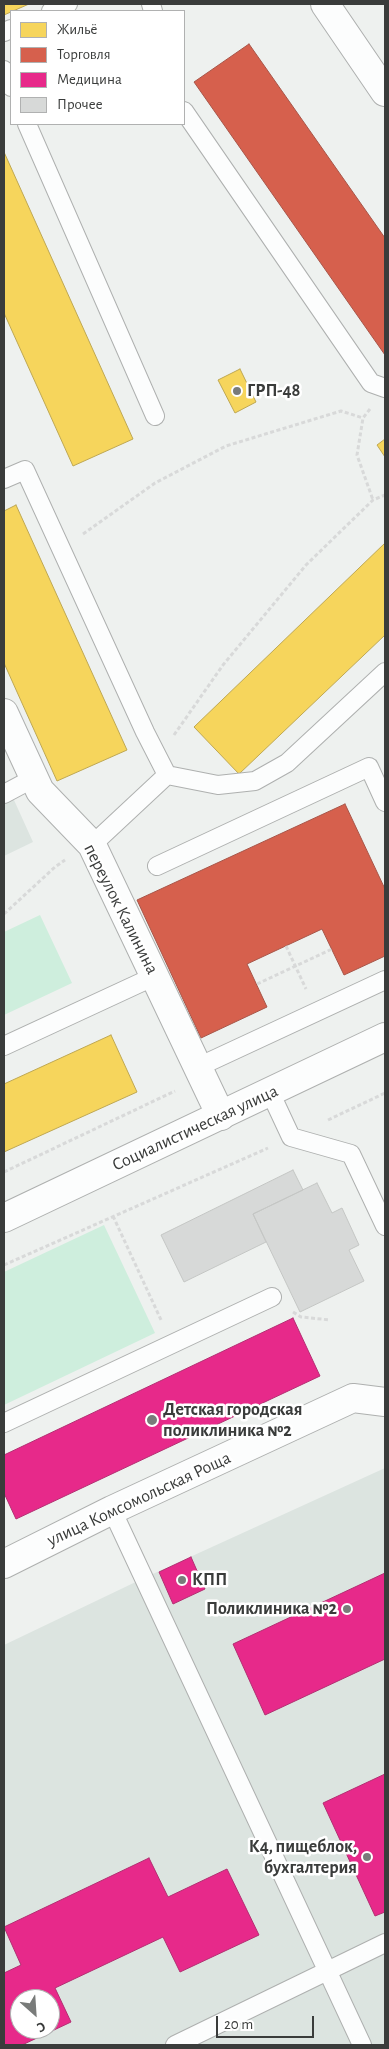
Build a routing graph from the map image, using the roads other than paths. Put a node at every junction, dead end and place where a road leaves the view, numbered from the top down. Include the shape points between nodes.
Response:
1 (68, 4) edge
2 (325, 4) edge
3 (53, 10) edge
4 (4, 70) edge
5 (10, 85) edge
6 (385, 92) edge
7 (185, 112) edge
8 (27, 125) edge
9 (385, 388) edge
10 (155, 416) dead end
11 (4, 479) edge
12 (385, 672) edge
13 (4, 713) edge
14 (167, 775) junction
15 (34, 778) junction
16 (4, 794) edge
17 (385, 802) edge
18 (92, 845) junction
19 (157, 866) dead end
20 (155, 976) junction
21 (385, 980) edge
22 (385, 1037) edge
23 (4, 1046) edge
24 (198, 1067) junction
25 (270, 1092) junction
26 (221, 1116) junction
27 (4, 1218) edge
28 (385, 1226) edge
29 (272, 1297) road end
30 (385, 1402) edge
31 (4, 1422) edge
32 (112, 1510) junction
33 (4, 1564) edge
34 (385, 1943) edge
35 (326, 1970) junction
36 (175, 2045) edge
37 (362, 2045) edge

1 - 3 lane
2 - 6 street
4 - 5 lane
7 - 9 lane via 371,383
8 - 10 lane
11 - 14 lane via 25,470
12 - 14 lane via 287,763 255,781 218,785
13 - 15 street, переулок Калинина
14 - 18 lane
15 - 16 lane
15 - 18 street, переулок Калинина via 40,791
17 - 19 lane via 369,767
18 - 20 street, переулок Калинина
20 - 23 lane
20 - 24 street, переулок Калинина
21 - 24 lane
22 - 25 street, Социалистическая улица
24 - 26 street, переулок Калинина
25 - 26 street, Социалистическая улица
25 - 28 lane via 292,1138 351,1154
26 - 27 street, Социалистическая улица
29 - 31 lane
30 - 32 street, улица Комсомольская Роща via 353,1398
32 - 33 street, улица Комсомольская Роща
32 - 35 lane
34 - 35 lane
35 - 36 lane
35 - 37 lane

